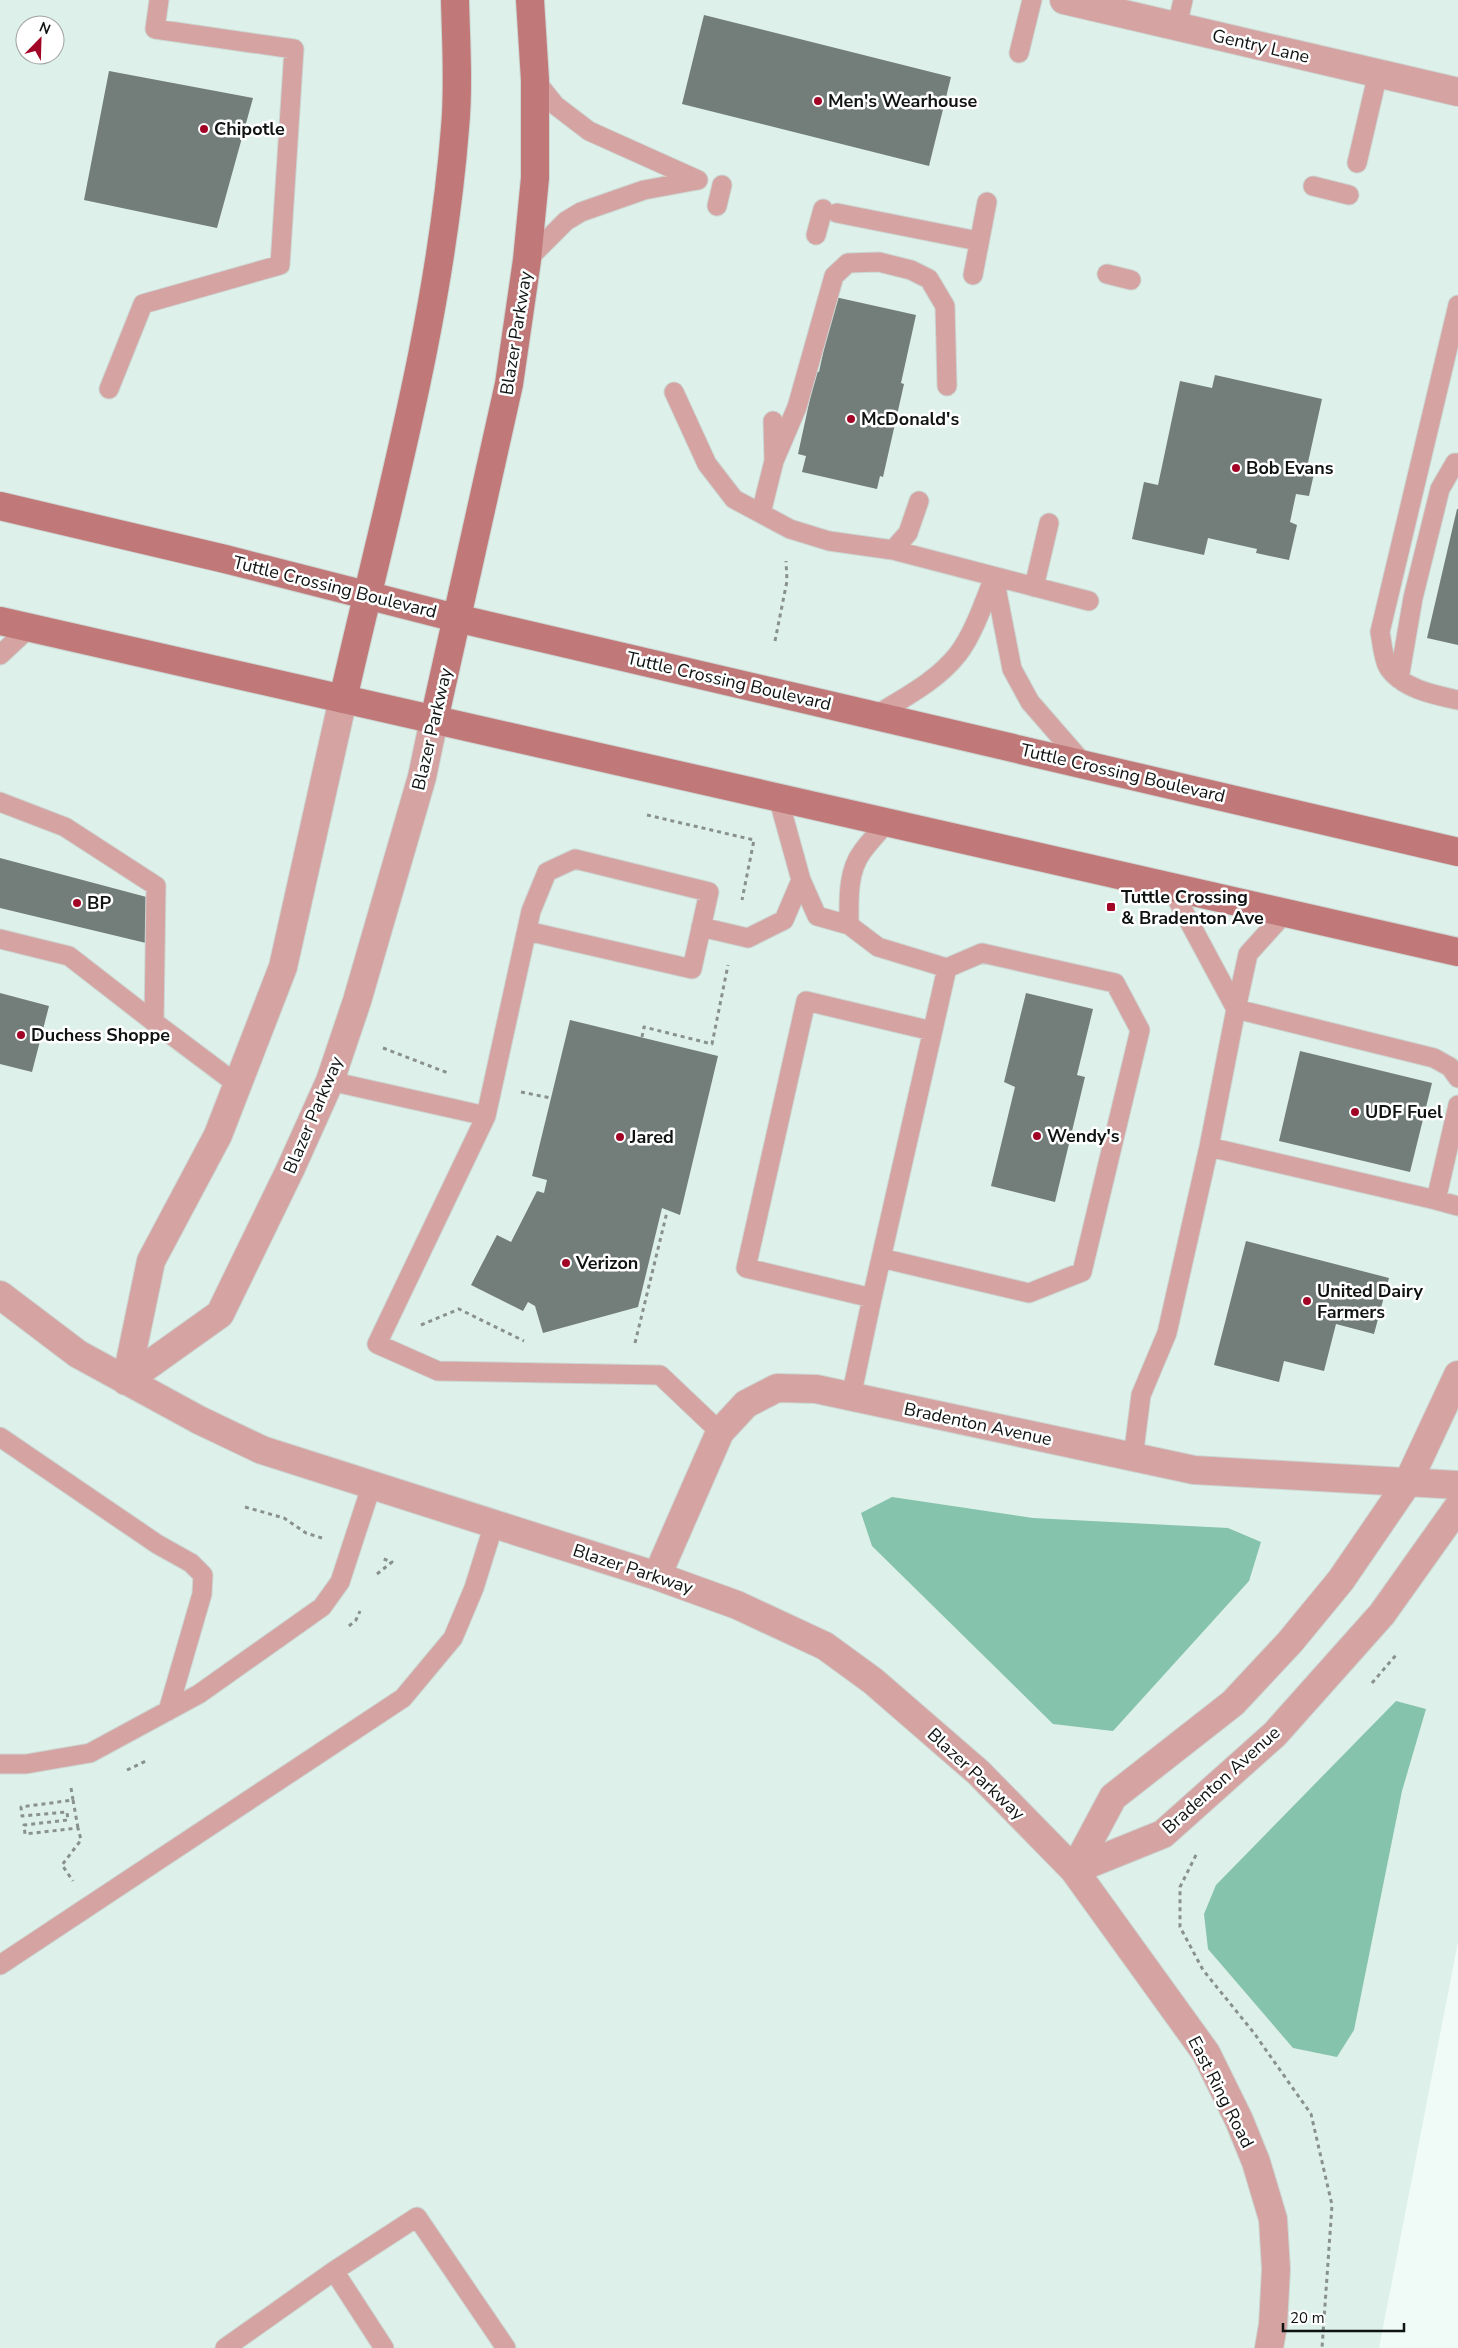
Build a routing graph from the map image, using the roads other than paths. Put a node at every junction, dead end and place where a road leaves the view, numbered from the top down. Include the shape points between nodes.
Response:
1 (159, 0) edge
2 (455, 0) edge
3 (530, 0) edge
4 (1032, 0) edge
5 (1064, 0) edge
6 (1183, 0) edge
7 (1176, 26) junction
8 (1019, 53) dead end
9 (1378, 73) junction
10 (535, 80) junction
11 (1458, 92) edge
12 (1356, 163) dead end
13 (722, 185) dead end
14 (1313, 186) dead end
15 (1349, 195) dead end
16 (987, 202) dead end
17 (717, 206) dead end
18 (816, 235) dead end
19 (978, 241) junction
20 (527, 260) junction
21 (1107, 274) dead end
22 (974, 275) dead end
23 (1131, 280) dead end
24 (1458, 305) edge
25 (1451, 362) edge
26 (947, 386) dead end
27 (109, 389) dead end
28 (674, 392) dead end
29 (774, 421) dead end
30 (774, 461) junction
31 (1458, 463) edge
32 (919, 501) dead end
33 (0, 506) edge
34 (761, 513) junction
35 (1049, 523) dead end
36 (893, 550) junction
37 (994, 577) junction
38 (1034, 587) junction
39 (367, 595) junction
40 (1089, 601) dead end
41 (456, 618) junction
42 (0, 621) edge
43 (30, 628) junction
44 (0, 655) edge
45 (1399, 679) junction
46 (343, 699) junction
47 (1458, 700) edge
48 (876, 715) junction
49 (434, 720) junction
50 (1084, 764) junction
51 (778, 797) junction
52 (0, 802) edge
53 (887, 822) junction
54 (1458, 852) edge
55 (801, 880) junction
56 (1170, 886) junction
57 (1285, 913) junction
58 (849, 925) junction
59 (701, 927) junction
60 (527, 930) junction
61 (0, 939) edge
62 (1458, 952) edge
63 (947, 968) junction
64 (1236, 1009) junction
65 (154, 1022) junction
66 (932, 1031) junction
67 (1458, 1078) edge
68 (330, 1081) junction
69 (238, 1084) junction
70 (1458, 1105) edge
71 (486, 1116) junction
72 (1209, 1147) junction
73 (1436, 1200) junction
74 (1458, 1206) edge
75 (881, 1258) junction
76 (0, 1295) edge
77 (872, 1298) junction
78 (1457, 1380) edge
79 (126, 1381) junction
80 (851, 1397) junction
81 (720, 1432) junction
82 (0, 1437) edge
83 (1133, 1458) junction
84 (1408, 1482) junction
85 (372, 1484) junction
86 (1458, 1485) edge
87 (1458, 1507) edge
88 (494, 1524) junction
89 (657, 1576) junction
90 (168, 1711) junction
91 (0, 1764) edge
92 (1074, 1870) junction
93 (3, 1960) edge
94 (334, 2271) junction
95 (225, 2348) edge
96 (384, 2348) edge
97 (506, 2348) edge
98 (1269, 2348) edge

1 - 27 lane via 155,29 294,49 280,266 143,304
2 - 39 main road via 456,126 436,284
3 - 10 main road, Blazer Parkway
4 - 8 lane
5 - 7 street, Gentry Lane
6 - 7 lane
7 - 9 street, Gentry Lane
9 - 11 street, Gentry Lane
9 - 12 lane
10 - 20 main road, Blazer Parkway via 535,178
10 - 20 lane via 555,105 589,131 698,180 644,190 581,212 566,221
13 - 17 lane
14 - 15 lane
16 - 19 lane
18 - 19 lane via 830,211
19 - 22 lane
20 - 41 main road, Blazer Parkway via 509,384
21 - 23 lane
24 - 25 lane
25 - 45 lane via 1380,632 1387,666
26 - 30 lane via 945,306 929,279 911,270 879,262 848,263 834,276 798,407
28 - 34 lane via 707,464 734,499
29 - 30 lane
30 - 34 lane
31 - 45 lane via 1440,489
32 - 36 lane via 908,533
33 - 39 main road, Tuttle Crossing Boulevard
34 - 36 lane via 790,529 829,541
35 - 38 lane
36 - 37 lane
37 - 38 lane
37 - 48 lane via 959,653 932,680
37 - 50 lane via 1012,669 1030,702
38 - 40 lane
39 - 41 main road, Tuttle Crossing Boulevard
39 - 46 main road
41 - 48 main road, Tuttle Crossing Boulevard
41 - 49 main road, Blazer Parkway
42 - 43 main road
43 - 44 lane
43 - 46 main road
45 - 47 lane via 1428,693
46 - 49 main road
46 - 69 street via 283,967
48 - 50 main road, Tuttle Crossing Boulevard
49 - 51 main road
49 - 68 street, Blazer Parkway via 422,777 357,1001
50 - 54 main road, Tuttle Crossing Boulevard
51 - 53 main road
51 - 55 lane
52 - 65 lane via 65,827 156,886
53 - 56 main road
53 - 58 lane via 860,854 852,876
55 - 58 lane via 817,916
55 - 59 lane via 784,920 748,938
56 - 57 main road
56 - 64 lane
57 - 62 main road
57 - 64 lane via 1248,954
58 - 63 lane via 878,947
59 - 60 lane via 692,969
59 - 60 lane via 709,892 575,859 547,872
60 - 71 lane
61 - 65 lane via 68,956
63 - 66 lane
63 - 75 lane via 982,952 1115,984 1140,1030 1082,1272 1029,1293
64 - 67 lane via 1434,1058 1450,1067
64 - 72 lane
65 - 69 lane
66 - 75 lane
66 - 77 lane via 806,1001 746,1268
68 - 71 lane
68 - 79 street, Blazer Parkway via 220,1314
69 - 79 street via 218,1136 151,1261
70 - 73 lane
71 - 81 lane via 377,1344 438,1371 660,1375
72 - 73 lane
72 - 83 lane via 1167,1333 1141,1395
73 - 74 lane
75 - 77 lane
76 - 79 street, Blazer Parkway via 78,1354
77 - 80 lane
78 - 84 street
79 - 85 street, Blazer Parkway via 262,1450
80 - 81 street, Bradenton Avenue via 816,1389 777,1388 746,1404
80 - 83 street, Bradenton Avenue
81 - 89 street, Bradenton Avenue
82 - 90 lane via 157,1544 191,1563 203,1575 202,1594
83 - 84 street, Bradenton Avenue via 1194,1470
84 - 86 street, Bradenton Avenue
84 - 92 street via 1340,1580 1290,1642 1233,1703 1113,1797
85 - 88 street, Blazer Parkway
85 - 90 lane via 340,1582 322,1607 199,1694
87 - 92 street, Bradenton Avenue via 1382,1614 1275,1734 1163,1834
88 - 89 street, Blazer Parkway
88 - 93 lane via 474,1588 453,1638 403,1698
89 - 92 street, Blazer Parkway via 715,1596 824,1646 872,1680 978,1772
90 - 91 lane via 90,1753 26,1764
92 - 98 street, East Ring Road via 1206,2053 1239,2120 1273,2219 1276,2269
94 - 95 lane
94 - 96 lane
94 - 97 lane via 417,2217

